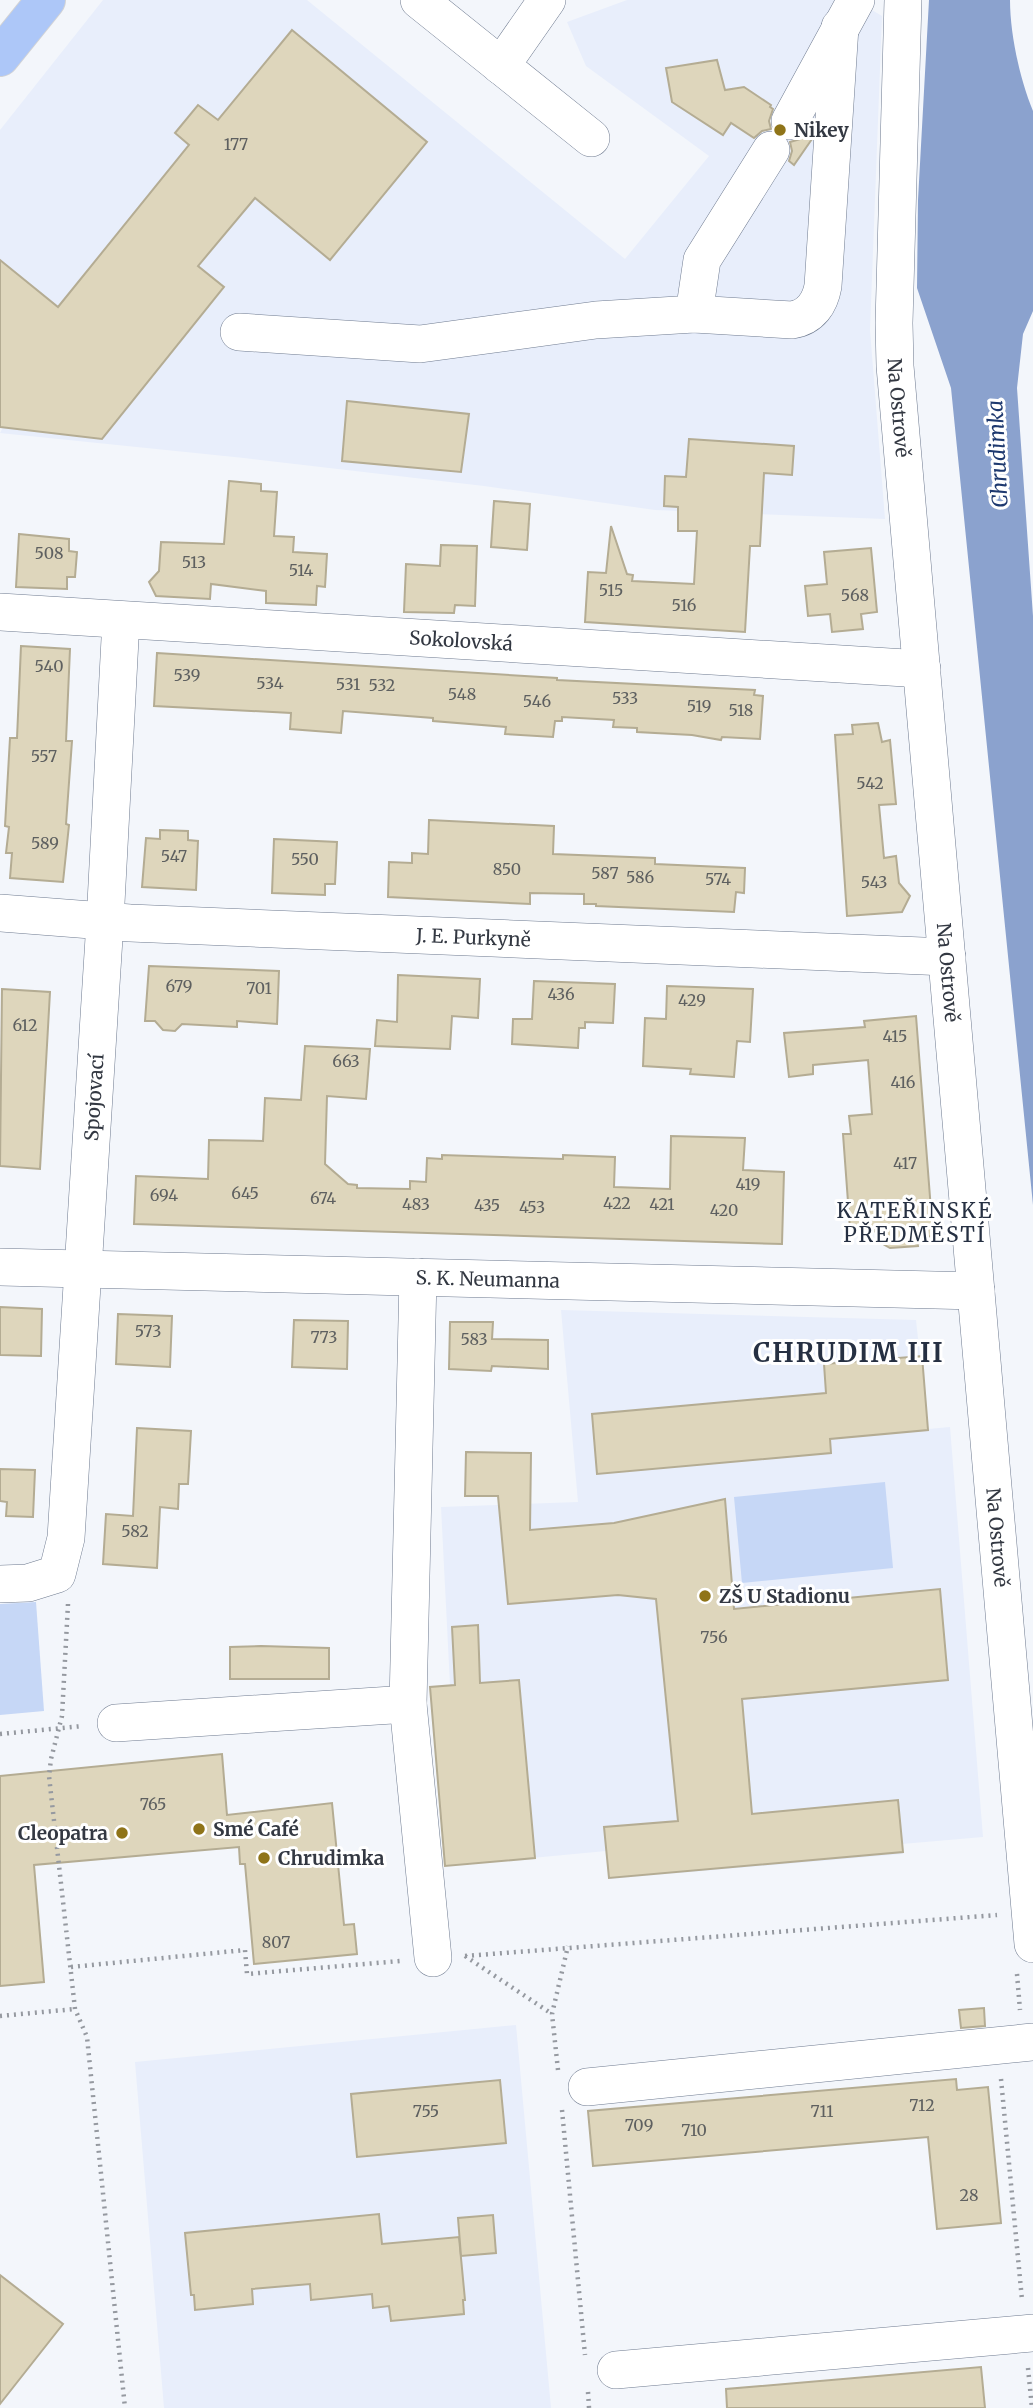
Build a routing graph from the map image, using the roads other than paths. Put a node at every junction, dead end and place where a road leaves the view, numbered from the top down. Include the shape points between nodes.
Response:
1 (46, 0) edge
2 (419, 0) edge
3 (547, 0) edge
4 (903, 0) edge
5 (848, 13) edge
6 (4, 45) edge
7 (501, 66) junction
8 (591, 138) dead end
9 (694, 314) junction
10 (239, 332) dead end
11 (0, 611) edge
12 (121, 620) junction
13 (922, 669) junction
14 (0, 913) edge
15 (105, 922) junction
16 (947, 957) junction
17 (0, 1267) edge
18 (83, 1269) junction
19 (418, 1277) junction
20 (976, 1291) junction
21 (0, 1584) edge
22 (408, 1704) junction
23 (116, 1723) road end
24 (1033, 1944) edge
25 (449, 1957) road end
26 (1033, 2042) edge
27 (569, 2088) road end
28 (1029, 2333) edge
29 (596, 2371) road end

1 - 6 main road
2 - 7 street
3 - 7 street
4 - 13 street, Na Ostrově via 895,345
5 - 9 street via 781,136 702,260
5 - 9 street via 818,302 807,315 792,320
7 - 8 street
9 - 10 street via 596,320 420,344
11 - 12 street, Sokolovská
12 - 13 street, Sokolovská
12 - 15 street, Spojovací
13 - 16 street, Na Ostrově
14 - 15 street, J. E. Purkyně
15 - 16 street, J. E. Purkyně
15 - 18 street, Spojovací
16 - 20 street, Na Ostrově
17 - 18 street, S. K. Neumanna
18 - 19 street, S. K. Neumanna
18 - 21 street, Spojovací via 66,1538 57,1574 28,1583
19 - 20 street, S. K. Neumanna
19 - 22 street
20 - 24 street, Na Ostrově
22 - 23 street
22 - 25 street
26 - 27 street
28 - 29 street

